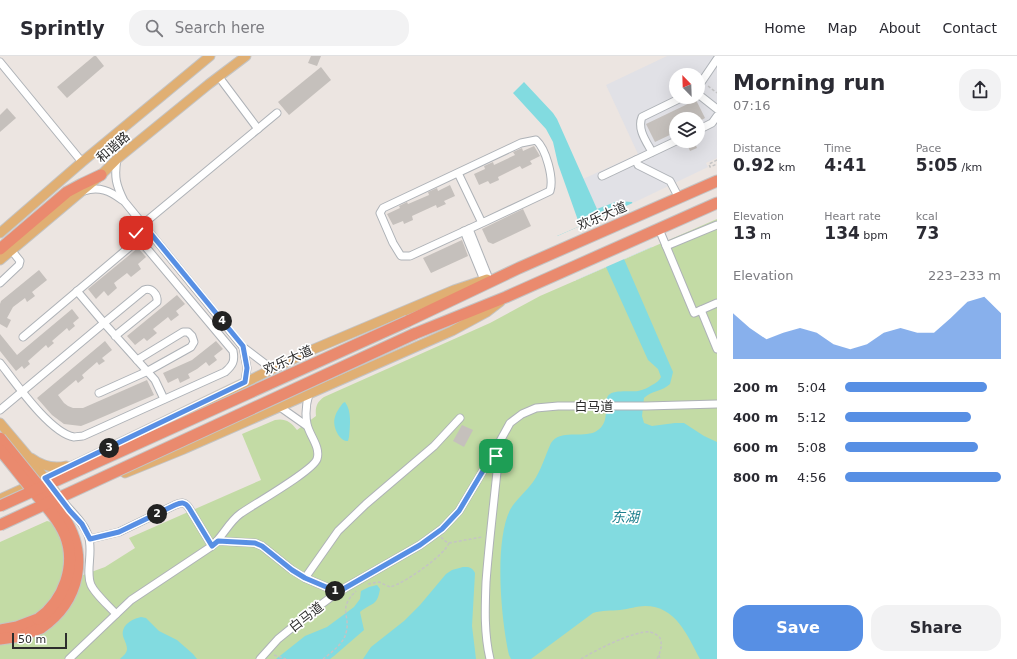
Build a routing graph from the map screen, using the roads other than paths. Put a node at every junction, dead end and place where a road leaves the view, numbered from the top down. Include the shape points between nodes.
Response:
1 (210, 56) edge
2 (246, 56) edge
3 (717, 57) edge
4 (0, 62) edge
5 (219, 77) junction
6 (705, 77) edge
7 (705, 100) edge
8 (669, 104) edge
9 (717, 109) edge
10 (277, 113) dead end
11 (717, 116) edge
12 (705, 126) edge
13 (258, 129) junction
14 (669, 144) edge
15 (652, 152) junction
16 (117, 159) junction
17 (636, 160) junction
18 (82, 162) junction
19 (458, 173) junction
20 (101, 175) junction
21 (602, 176) dead end
22 (717, 181) edge
23 (82, 191) junction
24 (679, 198) junction
25 (124, 201) junction
26 (717, 203) edge
27 (482, 223) junction
28 (143, 224) junction
29 (717, 225) edge
30 (467, 230) junction
31 (654, 231) junction
32 (0, 233) edge
33 (139, 239) junction
34 (666, 246) junction
35 (0, 250) edge
36 (12, 251) junction
37 (0, 260) edge
38 (491, 279) junction
39 (0, 283) edge
40 (77, 291) junction
41 (506, 297) junction
42 (717, 303) edge
43 (701, 310) junction
44 (104, 323) junction
45 (115, 336) junction
46 (23, 337) dead end
47 (243, 346) junction
48 (717, 349) edge
49 (137, 360) junction
50 (0, 364) edge
51 (272, 369) junction
52 (148, 371) junction
53 (245, 382) junction
54 (23, 391) junction
55 (99, 393) dead end
56 (309, 394) junction
57 (164, 399) junction
58 (717, 404) edge
59 (280, 407) junction
60 (0, 410) edge
61 (460, 418) dead end
62 (0, 423) edge
63 (307, 426) junction
64 (0, 438) edge
65 (0, 449) edge
66 (493, 454) junction
67 (26, 455) junction
68 (79, 463) junction
69 (45, 478) junction
70 (31, 485) junction
71 (60, 498) junction
72 (0, 499) edge
73 (47, 505) junction
74 (0, 506) edge
75 (70, 511) junction
76 (0, 525) edge
77 (90, 539) junction
78 (215, 543) junction
79 (305, 578) junction
80 (338, 592) junction
81 (116, 614) junction
82 (0, 630) edge
83 (0, 639) edge
84 (70, 659) edge
85 (260, 659) edge
86 (490, 659) edge

1 - 18 main road, 和谐路
2 - 5 main road, 和谐路
3 - 6 street
4 - 18 street
5 - 13 street
5 - 16 main road, 和谐路
7 - 9 street
8 - 15 street via 642,117 640,122 640,128
10 - 13 street
11 - 12 street
13 - 28 street
14 - 15 street
15 - 17 street
16 - 20 main road, 和谐路
16 - 25 street via 116,179
17 - 21 street
17 - 24 street via 638,165 670,180
18 - 32 main road, 和谐路
19 - 27 street
19 - 27 street via 521,143 536,140 546,156 552,185 550,191
19 - 30 street via 383,208 380,213 401,256 410,256
20 - 23 main road, 和谐路
20 - 35 highway via 68,192
22 - 24 highway, 欢乐大道
23 - 25 street via 102,189
23 - 36 main road, 和谐路
24 - 38 highway, 欢乐大道
25 - 28 street
26 - 31 highway
27 - 30 street
28 - 33 street via 136,232
28 - 47 street
29 - 34 street
30 - 38 street
31 - 34 street
31 - 41 highway
33 - 40 street
33 - 57 street via 233,352 235,360 232,367 225,372
34 - 43 street via 694,313
36 - 37 main road, 和谐路
36 - 39 street via 20,261 19,265
38 - 51 main road, 欢乐大道 via 454,290
38 - 74 highway, 欢乐大道, bridge via 408,321
40 - 44 street
40 - 46 street
41 - 56 main road via 467,323
41 - 76 highway, bridge via 414,334
42 - 43 street
43 - 48 street
44 - 45 street
44 - 45 street via 144,290 148,288 156,295 157,302
44 - 54 street
45 - 49 street
47 - 51 street
47 - 53 street via 247,368
49 - 52 street
49 - 52 street via 184,332 192,336 194,342 190,347
50 - 54 street
51 - 53 main road, 欢乐大道
52 - 55 street
52 - 57 street
53 - 68 main road, 欢乐大道
54 - 57 street via 49,423 74,437 83,436
54 - 60 street
56 - 59 main road
56 - 63 street via 306,403
58 - 66 street, 白马道 via 546,406 514,419
59 - 63 street
59 - 71 main road via 184,449
61 - 79 street via 434,446 338,531
62 - 67 main road
63 - 78 street via 317,451 318,458 315,463 239,514
64 - 83 highway, bridge via 66,521 75,544 77,568 70,597 50,621 28,633
65 - 70 main road
65 - 82 highway, bridge via 59,524 66,538 69,560 65,586 51,609 30,623
66 - 80 street, 白马道 via 450,522 420,545
66 - 86 street via 497,456 498,462 484,603
67 - 68 main road via 50,467
67 - 69 main road
68 - 69 main road, 欢乐大道
69 - 70 main road, 欢乐大道
69 - 71 main road
70 - 72 main road, 欢乐大道
70 - 73 main road
71 - 73 main road
71 - 75 street
73 - 75 street
73 - 76 main road
75 - 77 street via 82,524
77 - 78 street via 119,532 175,505 185,503
77 - 81 street via 91,585
78 - 79 street via 255,543
78 - 81 street via 131,600
79 - 80 street
80 - 85 street, 白马道 via 284,634
81 - 84 street

